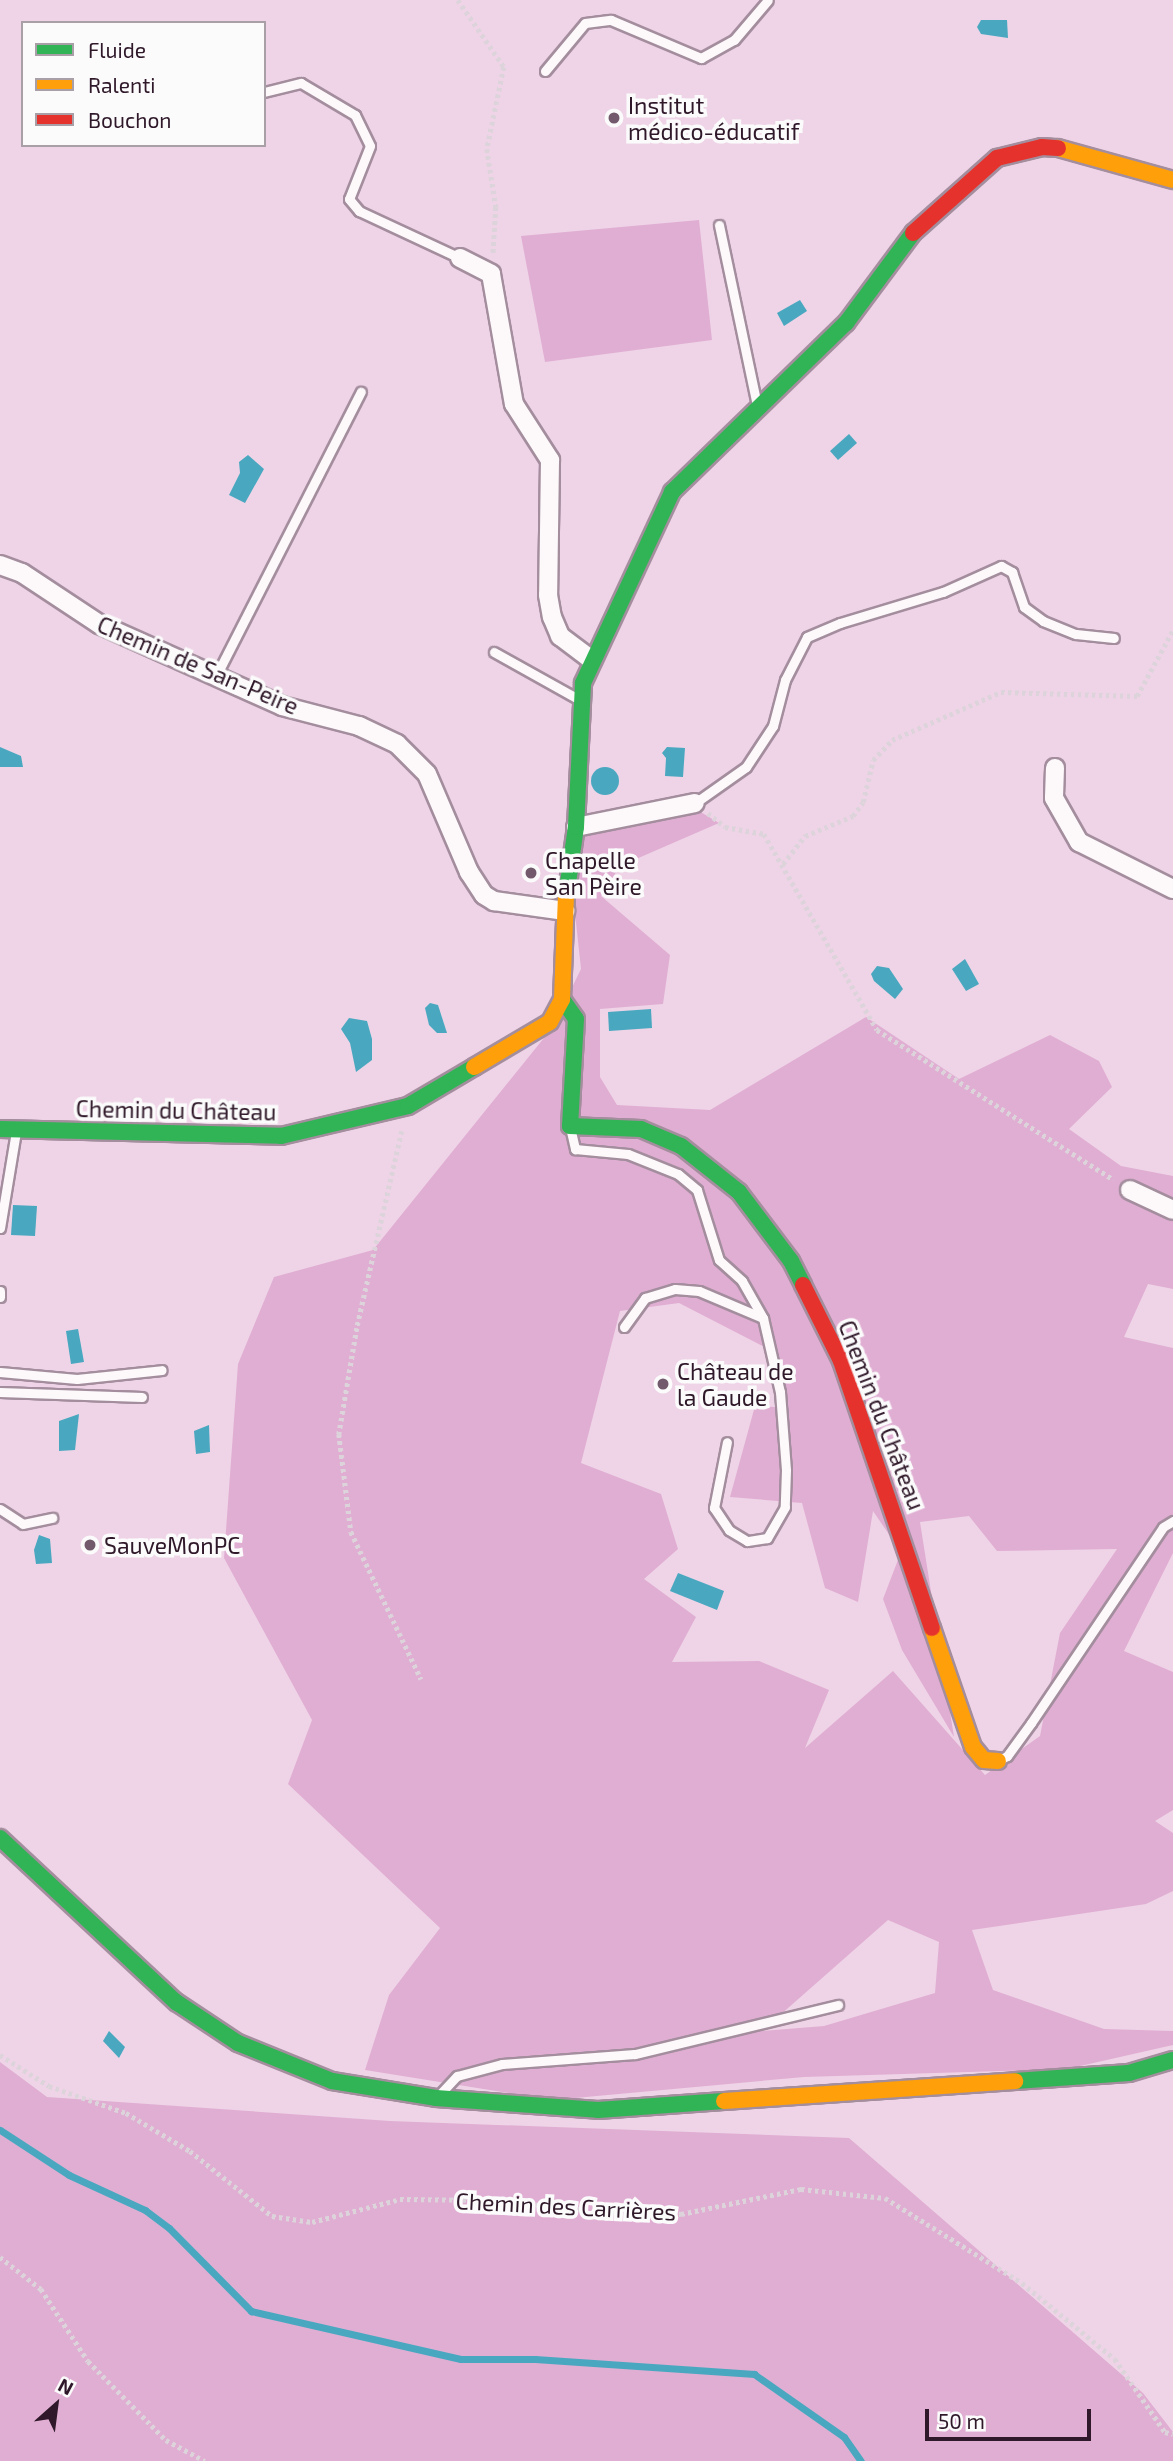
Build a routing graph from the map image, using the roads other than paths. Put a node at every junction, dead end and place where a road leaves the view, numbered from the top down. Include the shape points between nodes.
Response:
1 (768, 0) edge
2 (545, 71) dead end
3 (266, 92) edge
4 (1173, 180) edge
5 (719, 225) dead end
6 (460, 258) joint
7 (360, 392) dead end
8 (758, 410) junction
9 (0, 565) edge
10 (1114, 638) dead end
11 (494, 652) dead end
12 (592, 660) junction
13 (216, 676) junction
14 (580, 700) junction
15 (1055, 768) dead end
16 (695, 803) joint
17 (576, 827) junction
18 (1173, 889) edge
19 (565, 911) junction
20 (562, 999) junction
21 (570, 1126) junction
22 (8, 1129) edge
23 (1130, 1190) road end
24 (1173, 1210) edge
25 (0, 1228) edge
26 (0, 1291) edge
27 (0, 1297) edge
28 (763, 1318) junction
29 (624, 1327) dead end
30 (162, 1370) dead end
31 (0, 1373) edge
32 (0, 1392) edge
33 (142, 1397) dead end
34 (727, 1442) dead end
35 (0, 1509) edge
36 (52, 1518) dead end
37 (1173, 1521) edge
38 (998, 1760) joint
39 (0, 1838) edge
40 (838, 2005) dead end
41 (1173, 2060) edge
42 (436, 2098) junction

1 - 2 lane via 734,40 701,58 611,20 585,23
3 - 6 lane via 301,83 355,116 370,146 349,199 359,211
4 - 8 street via 1068,149 1042,146 997,158 915,231 846,323
5 - 8 lane
6 - 12 street via 491,274 514,404 550,460 548,596 552,617 560,636
7 - 13 lane
8 - 12 street via 672,492
9 - 13 street, Chemin de San-Peire via 22,573 99,624
10 - 16 lane via 1076,634 1043,621 1024,607 1012,572 1001,566 943,592 841,623 807,637 785,680 773,726 746,768
11 - 14 lane
12 - 14 street
13 - 19 street, Chemin de San-Peire via 282,706 359,726 397,744 427,774 469,872 484,895 494,901
14 - 17 street
15 - 18 street via 1054,799 1079,842
16 - 17 street
17 - 19 street
19 - 20 street
20 - 21 street via 576,1019
20 - 22 street, Chemin du Château via 550,1022 408,1106 281,1136
21 - 28 lane via 575,1149 628,1154 678,1174 697,1190 719,1260 742,1281
21 - 38 street, Chemin du Château via 641,1129 681,1146 739,1192 791,1261 841,1361 974,1747 984,1760
22 - 25 lane
23 - 24 street
26 - 27 lane
28 - 29 lane via 699,1291 675,1289 645,1298
28 - 34 lane via 780,1392 786,1470 785,1507 767,1538 747,1541 729,1530 714,1508
30 - 31 lane via 78,1379
32 - 33 lane
35 - 36 lane via 23,1524
37 - 38 lane via 1163,1527 1007,1756
39 - 42 street via 176,2002 238,2043 332,2081
40 - 42 lane via 635,2054 502,2064 457,2076
41 - 42 street via 1129,2073 598,2109

